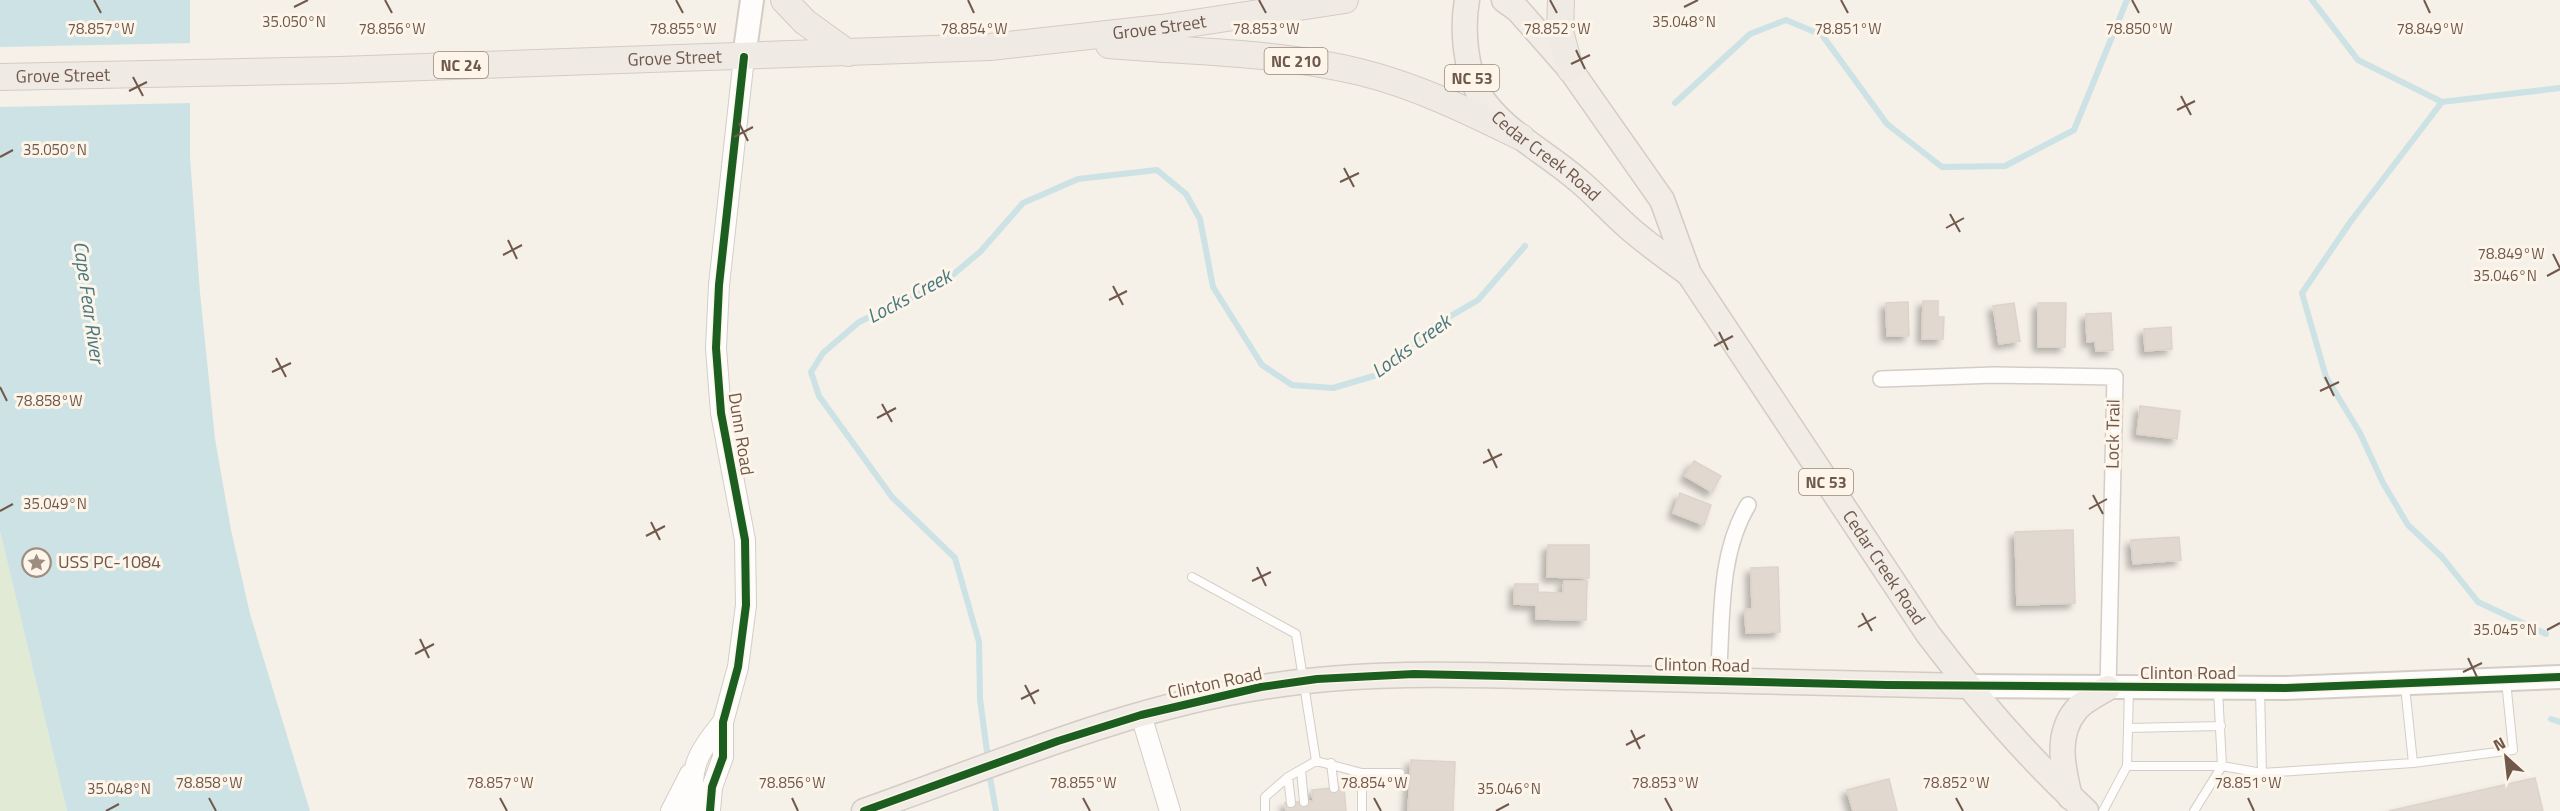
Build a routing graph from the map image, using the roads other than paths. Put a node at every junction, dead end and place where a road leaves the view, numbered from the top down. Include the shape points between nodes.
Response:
1 (752, 0) edge
2 (784, 0) edge
3 (1345, 0) edge
4 (1467, 0) edge
5 (1503, 0) edge
6 (1561, 0) edge
7 (1058, 41) junction
8 (848, 53) junction
9 (744, 57) junction
10 (1570, 69) junction
11 (0, 77) edge
12 (1521, 137) junction
13 (1689, 274) junction
14 (1881, 379) dead end
15 (1748, 505) dead end
16 (1192, 577) dead end
17 (2560, 677) edge
18 (2505, 680) junction
19 (1303, 681) junction
20 (1718, 681) junction
21 (2405, 684) junction
22 (1968, 686) junction
23 (2118, 688) junction
24 (2218, 688) junction
25 (2260, 688) junction
26 (1141, 715) junction
27 (723, 722) junction
28 (2221, 726) junction
29 (2128, 728) junction
30 (1316, 761) junction
31 (1330, 763) junction
32 (2413, 763) junction
33 (2127, 766) junction
34 (2222, 766) junction
35 (693, 769) junction
36 (1301, 770) junction
37 (1362, 773) junction
38 (1400, 773) dead end
39 (2262, 773) junction
40 (1288, 777) junction
41 (1334, 788) dead end
42 (1304, 802) dead end
43 (1291, 803) dead end
44 (2078, 804) edge
45 (868, 810) edge
46 (671, 811) edge
47 (692, 811) edge
48 (710, 811) edge
49 (1170, 811) edge
50 (1265, 811) edge
51 (1362, 811) edge
52 (2103, 811) edge
53 (2194, 811) edge

1 - 9 main road, Dunn Road
2 - 8 highway via 804,22
3 - 7 highway, Grove Street / NC 24
4 - 12 main road, Cedar Creek Road / NC 53 via 1473,80 1486,103
5 - 10 main road, Cedar Creek Road / NC 53 via 1518,10
6 - 10 highway via 1560,31
7 - 8 highway, Grove Street / NC 24
7 - 12 highway, NC 210 via 1274,59 1359,71 1441,98
8 - 9 highway, Grove Street / NC 24
9 - 11 highway, Grove Street / NC 24
9 - 27 street, Dunn Road via 716,316 721,413 740,512 746,573 743,636
10 - 13 main road, Cedar Creek Road / NC 53 via 1662,200
12 - 13 main road, Cedar Creek Road / NC 53
13 - 22 main road, Cedar Creek Road / NC 53 via 1893,582
14 - 23 street, Lock Trail via 1995,375 2115,377
15 - 20 street via 1726,560
16 - 19 lane via 1296,634
17 - 18 main road, Clinton Road
18 - 21 main road, Clinton Road
18 - 32 lane via 2513,750
19 - 20 main road, Clinton Road via 1414,674
19 - 26 main road, Clinton Road
19 - 30 lane
20 - 22 main road, Clinton Road
21 - 25 main road, Clinton Road
21 - 32 lane
22 - 23 main road, Clinton Road
22 - 44 main road, Cedar Creek Road / NC 53
23 - 24 main road, Clinton Road
23 - 29 lane
23 - 44 main road via 2076,709 2064,735 2062,764
24 - 25 main road, Clinton Road
24 - 28 lane
25 - 39 lane
26 - 45 main road, Clinton Road
26 - 49 street
27 - 35 street, Dunn Road via 701,749
27 - 48 street, Dunn Road via 723,757 712,787
28 - 29 lane
28 - 34 lane
29 - 33 lane
30 - 31 lane
30 - 36 lane
31 - 37 lane
31 - 41 lane
32 - 39 lane
33 - 34 lane
33 - 52 lane
34 - 39 lane
34 - 53 lane
35 - 46 street
35 - 47 street, Dunn Road
36 - 40 lane
36 - 42 lane
37 - 38 lane
37 - 51 lane
40 - 43 lane
40 - 50 lane via 1265,797

